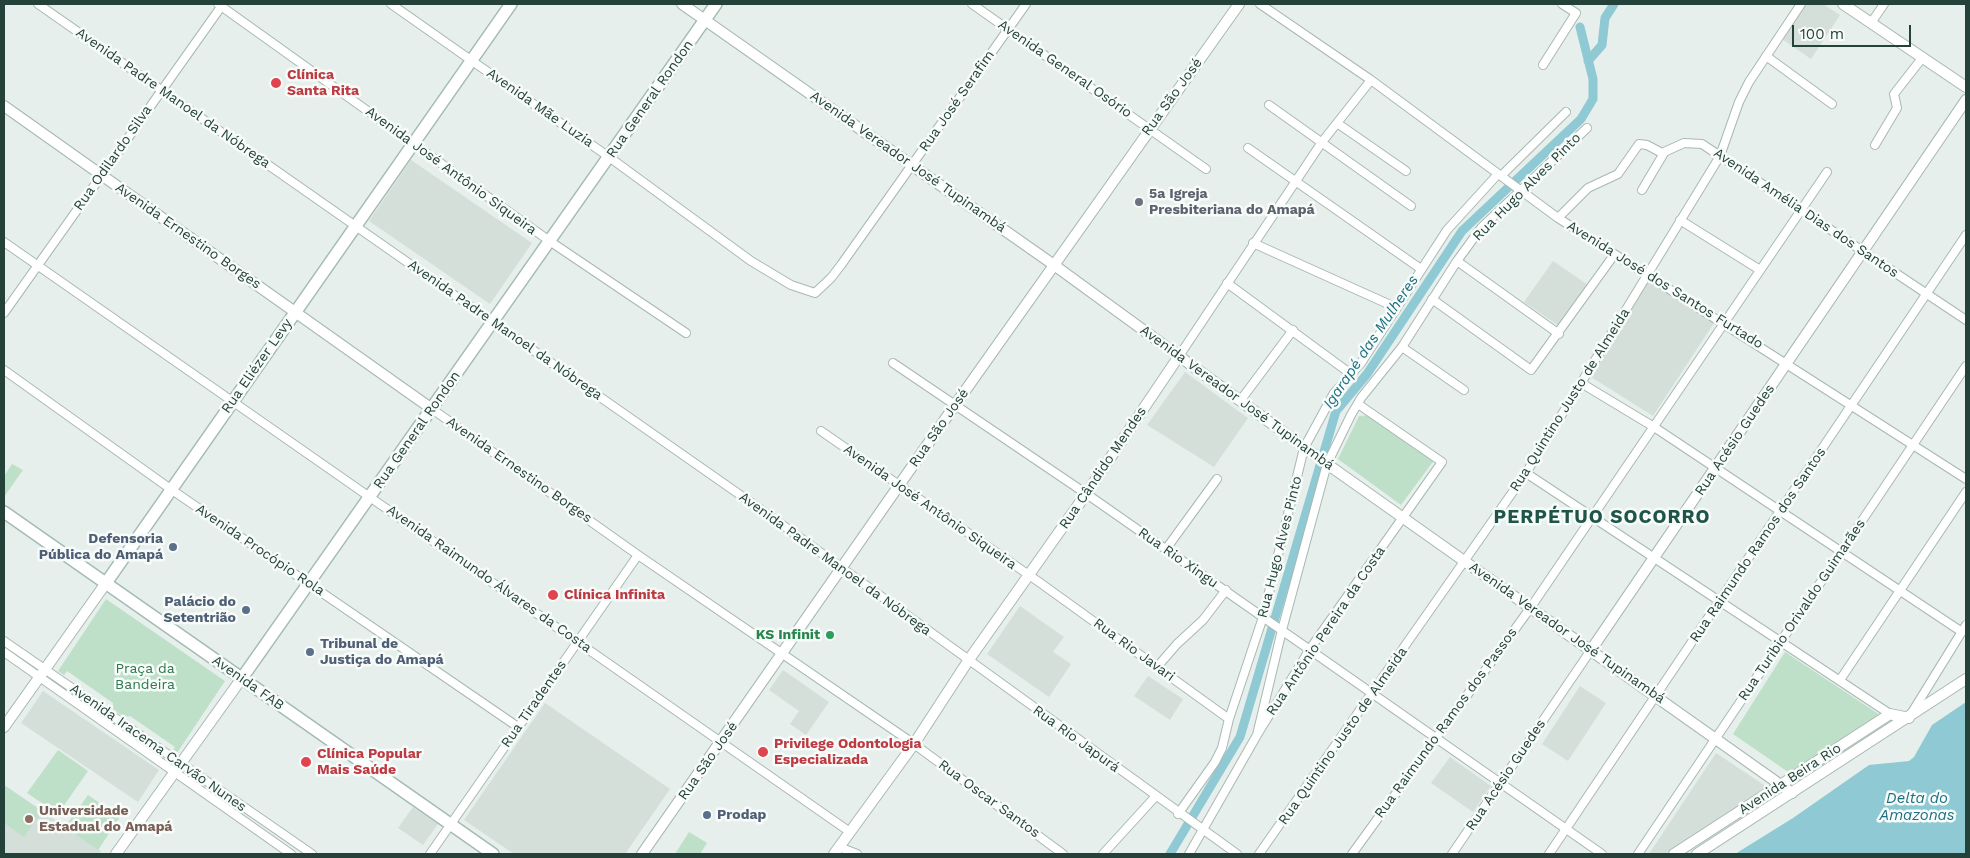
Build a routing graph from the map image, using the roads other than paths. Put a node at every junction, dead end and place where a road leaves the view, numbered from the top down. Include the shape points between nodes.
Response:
1 (38, 4) edge
2 (221, 4) edge
3 (391, 4) edge
4 (511, 4) edge
5 (682, 4) edge
6 (716, 4) edge
7 (972, 4) edge
8 (1026, 4) edge
9 (1239, 4) edge
10 (1260, 4) edge
11 (1562, 4) edge
12 (1801, 4) edge
13 (1842, 4) edge
14 (1884, 4) edge
15 (705, 20) junction
16 (1870, 22) junction
17 (1008, 29) junction
18 (1766, 56) junction
19 (1923, 57) junction
20 (472, 60) junction
21 (1543, 65) dead end
22 (1371, 80) junction
23 (1966, 86) edge
24 (160, 90) junction
25 (1966, 100) edge
26 (1832, 104) dead end
27 (4, 106) edge
28 (1269, 106) dead end
29 (1566, 112) dead end
30 (1337, 123) junction
31 (1587, 128) dead end
32 (1149, 129) junction
33 (1322, 142) junction
34 (413, 144) junction
35 (1875, 145) dead end
36 (1248, 148) dead end
37 (1664, 153) junction
38 (1720, 156) junction
39 (609, 157) junction
40 (912, 164) junction
41 (1206, 169) dead end
42 (1406, 171) dead end
43 (1826, 172) dead end
44 (103, 176) junction
45 (1501, 177) junction
46 (1296, 181) junction
47 (1519, 190) junction
48 (1642, 190) dead end
49 (1411, 206) dead end
50 (1801, 209) junction
51 (1558, 218) junction
52 (1680, 220) junction
53 (355, 225) junction
54 (1966, 235) edge
55 (4, 242) edge
56 (551, 242) junction
57 (1253, 243) junction
58 (1864, 252) junction
59 (1614, 255) junction
60 (1457, 261) junction
61 (38, 265) junction
62 (1054, 265) junction
63 (1421, 269) junction
64 (1760, 270) junction
65 (1648, 274) junction
66 (1227, 283) junction
67 (815, 293) joint
68 (1927, 294) junction
69 (1432, 299) junction
70 (1397, 308) junction
71 (294, 312) junction
72 (4, 313) edge
73 (1966, 320) edge
74 (494, 321) junction
75 (1724, 323) junction
76 (1293, 330) junction
77 (686, 333) dead end
78 (1559, 334) junction
79 (1402, 348) junction
80 (1179, 356) junction
81 (893, 363) dead end
82 (1788, 363) junction
83 (1966, 366) edge
84 (4, 370) edge
85 (1351, 374) junction
86 (1581, 383) junction
87 (1464, 390) dead end
88 (1240, 401) junction
89 (232, 402) junction
90 (1358, 404) junction
91 (1852, 404) junction
92 (955, 405) junction
93 (432, 409) junction
94 (1654, 427) junction
95 (821, 431) dead end
96 (1913, 445) junction
97 (1307, 450) junction
98 (1326, 463) junction
99 (1716, 468) junction
100 (1526, 472) junction
101 (1217, 479) dead end
102 (1966, 479) edge
103 (899, 486) junction
104 (172, 490) junction
105 (1966, 492) edge
106 (370, 496) junction
107 (1089, 496) junction
108 (1780, 511) junction
109 (4, 512) edge
110 (1593, 515) junction
111 (1404, 517) junction
112 (1166, 549) junction
113 (1841, 552) junction
114 (638, 555) junction
115 (1656, 557) junction
116 (1465, 561) junction
117 (843, 568) junction
118 (1029, 575) junction
119 (1038, 582) joint
120 (106, 583) junction
121 (309, 583) junction
122 (1226, 590) junction
123 (1900, 591) junction
124 (1721, 600) junction
125 (1531, 607) junction
126 (1264, 618) junction
127 (1279, 628) junction
128 (1964, 629) edge
129 (4, 641) edge
130 (578, 641) junction
131 (1781, 641) junction
132 (1310, 649) junction
133 (1591, 650) junction
134 (4, 652) edge
135 (781, 654) junction
136 (968, 661) junction
137 (1157, 667) junction
138 (42, 674) junction
139 (242, 678) junction
140 (1966, 679) edge
141 (1840, 680) junction
142 (1374, 693) junction
143 (1656, 696) junction
144 (103, 708) junction
145 (1890, 714) junction
146 (97, 717) junction
147 (1229, 719) junction
148 (1902, 722) junction
149 (124, 723) junction
150 (4, 727) edge
151 (518, 727) junction
152 (118, 732) junction
153 (1257, 735) junction
154 (1436, 737) junction
155 (1716, 739) junction
156 (722, 742) junction
157 (914, 744) junction
158 (178, 768) junction
159 (1501, 782) junction
160 (1781, 785) junction
161 (1792, 793) junction
162 (1155, 797) junction
163 (238, 804) junction
164 (232, 812) junction
165 (1181, 816) junction
166 (451, 825) junction
167 (1567, 828) junction
168 (1202, 830) junction
169 (850, 832) junction
170 (837, 851) edge
171 (118, 853) edge
172 (291, 854) edge
173 (312, 854) edge
174 (430, 854) edge
175 (493, 854) edge
176 (642, 854) edge
177 (857, 854) edge
178 (1063, 854) edge
179 (1103, 854) edge
180 (1189, 854) edge
181 (1237, 854) edge
182 (1259, 854) edge
183 (1352, 854) edge
184 (1452, 854) edge
185 (1550, 854) edge
186 (1602, 854) edge
187 (1638, 854) edge
188 (1674, 854) edge
189 (1697, 854) edge

1 - 24 street, Avenida Padre Manoel da Nóbrega
2 - 24 street, Rua Odilardo Silva
2 - 34 street, Avenida José Antônio Siqueira
3 - 20 street, Avenida Mãe Luzia
4 - 20 main road, Rua Eliézer Levy
5 - 15 street, Avenida Vereador José Tupinambá
6 - 15 main road, Rua General Rondon
7 - 17 street, Avenida General Osório
8 - 17 street, Rua José Serafim
9 - 32 street, Rua São José
10 - 22 street, Avenida José dos Santos Furtado
11 - 21 street via 1576,13
12 - 18 street, Rua Quintino Justo de Almeida
13 - 16 street
14 - 16 street
15 - 39 main road, Rua General Rondon
15 - 40 street, Avenida Vereador José Tupinambá
16 - 19 street
17 - 32 street, Avenida General Osório
17 - 40 street, Rua José Serafim
18 - 26 street
18 - 38 street, Rua Quintino Justo de Almeida via 1739,102
19 - 23 street
19 - 35 street via 1894,94 1897,108
20 - 34 main road, Rua Eliézer Levy
20 - 39 street, Avenida Mãe Luzia
22 - 30 street, Rua Cândido Mendes
22 - 45 street, Avenida José dos Santos Furtado
24 - 44 street, Rua Odilardo Silva
24 - 53 street, Avenida Padre Manoel da Nóbrega
25 - 58 street, Rua Acésio Guedes
27 - 44 street, Avenida Ernestino Borges
28 - 33 street
29 - 45 street, Rua Hugo Alves Pinto
30 - 33 street, Rua Cândido Mendes
30 - 42 street
31 - 47 street, Rua Hugo Alves Pinto
32 - 41 street, Avenida General Osório
32 - 62 street, Rua São José
33 - 46 street, Rua Cândido Mendes
33 - 49 street
34 - 53 main road, Rua Eliézer Levy
34 - 56 street, Avenida José Antônio Siqueira
36 - 46 street
37 - 38 street, Avenida Amélia Dias dos Santos via 1684,143 1702,144
37 - 48 street
37 - 51 street via 1639,144 1618,174 1588,188
38 - 50 street, Avenida Amélia Dias dos Santos
38 - 52 street, Rua Quintino Justo de Almeida
39 - 56 main road, Rua General Rondon
39 - 67 street, Avenida Mãe Luzia via 750,261 791,286
40 - 62 street, Avenida Vereador José Tupinambá
40 - 67 street, Rua José Serafim via 831,278
43 - 50 street, Rua Raimundo Ramos dos Passos
44 - 61 street, Rua Odilardo Silva
44 - 71 street, Avenida Ernestino Borges
45 - 47 street, Avenida José dos Santos Furtado
45 - 63 street, Rua Hugo Alves Pinto via 1447,230
46 - 57 street, Rua Cândido Mendes
46 - 63 street
47 - 51 street, Avenida José dos Santos Furtado
47 - 60 street, Rua Hugo Alves Pinto via 1481,228
50 - 58 street, Avenida Amélia Dias dos Santos
50 - 64 street, Rua Raimundo Ramos dos Passos
51 - 59 street, Avenida José dos Santos Furtado
52 - 64 street
52 - 65 street, Rua Quintino Justo de Almeida
53 - 71 main road, Rua Eliézer Levy
53 - 74 street, Avenida Padre Manoel da Nóbrega
54 - 68 street, Rua Raimundo Ramos dos Santos
55 - 61 street, Avenida Raimundo Álvares da Costa
56 - 74 main road, Rua General Rondon
56 - 77 street, Avenida José Antônio Siqueira
57 - 66 street, Rua Cândido Mendes
57 - 70 street
58 - 68 street, Avenida Amélia Dias dos Santos
58 - 82 street, Rua Acésio Guedes
59 - 65 street, Avenida José dos Santos Furtado
59 - 78 street
60 - 69 street, Rua Hugo Alves Pinto
60 - 78 street
61 - 72 street, Rua Odilardo Silva
61 - 89 street, Avenida Raimundo Álvares da Costa
62 - 80 street, Avenida Vereador José Tupinambá
62 - 92 street, Rua São José
63 - 70 street, Rua Hugo Alves Pinto
64 - 75 street, Rua Raimundo Ramos dos Passos
65 - 75 street, Avenida José dos Santos Furtado
65 - 86 street, Rua Quintino Justo de Almeida
66 - 76 street
66 - 80 street, Rua Cândido Mendes
68 - 73 street, Avenida Amélia Dias dos Santos
68 - 91 street, Rua Raimundo Ramos dos Santos
69 - 78 street via 1531,370
69 - 79 street, Rua Hugo Alves Pinto
70 - 85 street, Rua Hugo Alves Pinto
71 - 89 main road, Rua Eliézer Levy
71 - 93 street, Avenida Ernestino Borges
74 - 93 main road, Rua General Rondon
74 - 117 street, Avenida Padre Manoel da Nóbrega
75 - 82 street, Avenida José dos Santos Furtado
75 - 94 street, Rua Raimundo Ramos dos Passos
76 - 85 street
76 - 88 street
79 - 87 street
79 - 90 street, Rua Hugo Alves Pinto
80 - 88 street, Avenida Vereador José Tupinambá
80 - 107 street, Rua Cândido Mendes
81 - 92 street
82 - 91 street, Avenida José dos Santos Furtado
82 - 99 street, Rua Acésio Guedes
83 - 96 street, Rua Turibio Orivaldo Guimarães
84 - 104 street, Avenida Procópio Rola
85 - 97 street, Rua Hugo Alves Pinto via 1334,393
86 - 94 street
86 - 100 street, Rua Quintino Justo de Almeida
88 - 97 street, Avenida Vereador José Tupinambá
89 - 104 main road, Rua Eliézer Levy
89 - 106 street, Avenida Raimundo Álvares da Costa
90 - 98 street, Rua Hugo Alves Pinto
90 - 111 street, Rua Antônio Pereira da Costa via 1442,462
91 - 96 street, Avenida José dos Santos Furtado
91 - 108 street, Rua Raimundo Ramos dos Santos
92 - 103 street, Rua São José
92 - 107 street
93 - 106 main road, Rua General Rondon
93 - 114 street, Avenida Ernestino Borges
94 - 99 street
94 - 110 street, Rua Raimundo Ramos dos Passos
95 - 103 street, Avenida José Antônio Siqueira
96 - 102 street, Avenida José dos Santos Furtado
96 - 113 street, Rua Turibio Orivaldo Guimarães
97 - 98 street, Avenida Vereador José Tupinambá
97 - 126 street, Rua Hugo Alves Pinto
98 - 111 street, Avenida Vereador José Tupinambá
98 - 127 street, Rua Hugo Alves Pinto
99 - 108 street
99 - 115 street, Rua Acésio Guedes
100 - 110 street
100 - 116 street, Rua Quintino Justo de Almeida
101 - 112 street
103 - 117 street, Rua São José
103 - 118 street, Avenida José Antônio Siqueira
104 - 120 main road, Rua Eliézer Levy
104 - 121 street, Avenida Procópio Rola
105 - 123 street
106 - 121 main road, Rua General Rondon
106 - 130 street, Avenida Raimundo Álvares da Costa
107 - 112 street, Rua Rio Xingu
107 - 118 street, Rua Cândido Mendes
108 - 113 street
108 - 124 street, Rua Raimundo Ramos dos Santos
109 - 120 main road, Avenida FAB
110 - 115 street
110 - 125 street, Rua Raimundo Ramos dos Passos
111 - 116 street, Avenida Vereador José Tupinambá
111 - 132 street, Rua Antônio Pereira da Costa
112 - 122 street, Rua Rio Xingu
113 - 123 street
113 - 131 street, Rua Turibio Orivaldo Guimarães
114 - 130 street, Rua Tiradentes
114 - 135 street, Avenida Ernestino Borges
115 - 124 street
115 - 133 street, Rua Acésio Guedes
116 - 125 street, Avenida Vereador José Tupinambá
116 - 142 street, Rua Quintino Justo de Almeida
117 - 135 street, Rua São José
117 - 136 street, Avenida Padre Manoel da Nóbrega
118 - 119 street, Avenida José Antônio Siqueira
118 - 136 street, Rua Cândido Mendes
119 - 137 street, Rua Rio Javari
120 - 138 street, Rua Eliézer Levy
120 - 139 main road, Avenida FAB
121 - 139 main road, Rua General Rondon
121 - 151 street, Avenida Procópio Rola
122 - 126 street, Rua Rio Xingu
122 - 137 street via 1204,620
123 - 128 street
123 - 141 street
124 - 131 street
124 - 143 street, Rua Raimundo Ramos dos Santos
125 - 133 street, Avenida Vereador José Tupinambá
125 - 154 street, Rua Raimundo Ramos dos Passos
126 - 127 street
126 - 147 street, Rua Hugo Alves Pinto
127 - 132 street
127 - 153 street, Rua Hugo Alves Pinto
128 - 148 street
129 - 138 street, Avenida Iracema Carvão Nunes
130 - 151 street, Rua Tiradentes
130 - 156 street, Avenida Raimundo Álvares da Costa
131 - 141 street
131 - 155 street, Rua Turibio Orivaldo Guimarães
132 - 142 street
132 - 153 street, Rua Antônio Pereira da Costa
133 - 143 street, Avenida Vereador José Tupinambá
133 - 159 street, Rua Acésio Guedes
134 - 138 street, Avenida Iracema Carvão Nunes
135 - 156 street, Rua São José
135 - 157 street, Avenida Ernestino Borges
136 - 157 street, Rua Cândido Mendes
136 - 162 street, Rua Rio Japurá
137 - 147 street, Rua Rio Javari
138 - 144 street, Avenida Iracema Carvão Nunes
138 - 146 street, Avenida Iracema Carvão Nunes
138 - 150 street, Rua Eliézer Levy
139 - 158 street, Rua General Rondon
139 - 166 main road, Avenida FAB
140 - 148 street, Avenida Beira Rio
141 - 145 street
142 - 154 street
142 - 182 street, Rua Quintino Justo de Almeida
143 - 155 street, Avenida Vereador José Tupinambá
143 - 167 street, Rua Raimundo Ramos dos Santos
144 - 146 street
144 - 149 street, Avenida Iracema Carvão Nunes
145 - 148 street
145 - 160 street, Avenida Beira Rio
146 - 152 street, Avenida Iracema Carvão Nunes
147 - 165 street, Rua Hugo Alves Pinto via 1215,762
148 - 161 street, Avenida Beira Rio
149 - 152 street
149 - 158 street, Avenida Iracema Carvão Nunes
151 - 166 street, Rua Tiradentes
152 - 158 street, Avenida Iracema Carvão Nunes
153 - 168 street, Rua Antônio Pereira da Costa
154 - 159 street
154 - 183 street, Rua Raimundo Ramos dos Passos
155 - 160 street, Avenida Vereador José Tupinambá
155 - 187 street, Rua Turibio Orivaldo Guimarães
156 - 169 street, Avenida Raimundo Álvares da Costa
156 - 176 street, Rua São José
157 - 169 street, Rua Cândido Mendes
157 - 178 street, Rua Oscar Santos
158 - 163 street, Avenida Iracema Carvão Nunes
158 - 164 street, Avenida Iracema Carvão Nunes
158 - 171 street, Rua General Rondon
159 - 167 street
159 - 184 street, Rua Acésio Guedes
160 - 161 street, Avenida Vereador José Tupinambá
160 - 188 street, Avenida Beira Rio
161 - 189 street, Avenida Beira Rio
162 - 165 street, Rua Rio Japurá
162 - 179 street
163 - 164 street
163 - 173 street, Avenida Iracema Carvão Nunes
164 - 172 street, Avenida Iracema Carvão Nunes
165 - 168 street, Rua Rio Japurá
166 - 174 street, Rua Tiradentes
166 - 175 main road, Avenida FAB
167 - 185 street, Rua Raimundo Ramos dos Santos
167 - 186 street
168 - 180 street, Rua Antônio Pereira da Costa
168 - 181 street
169 - 170 street, Rua Cândido Mendes
170 - 177 street

